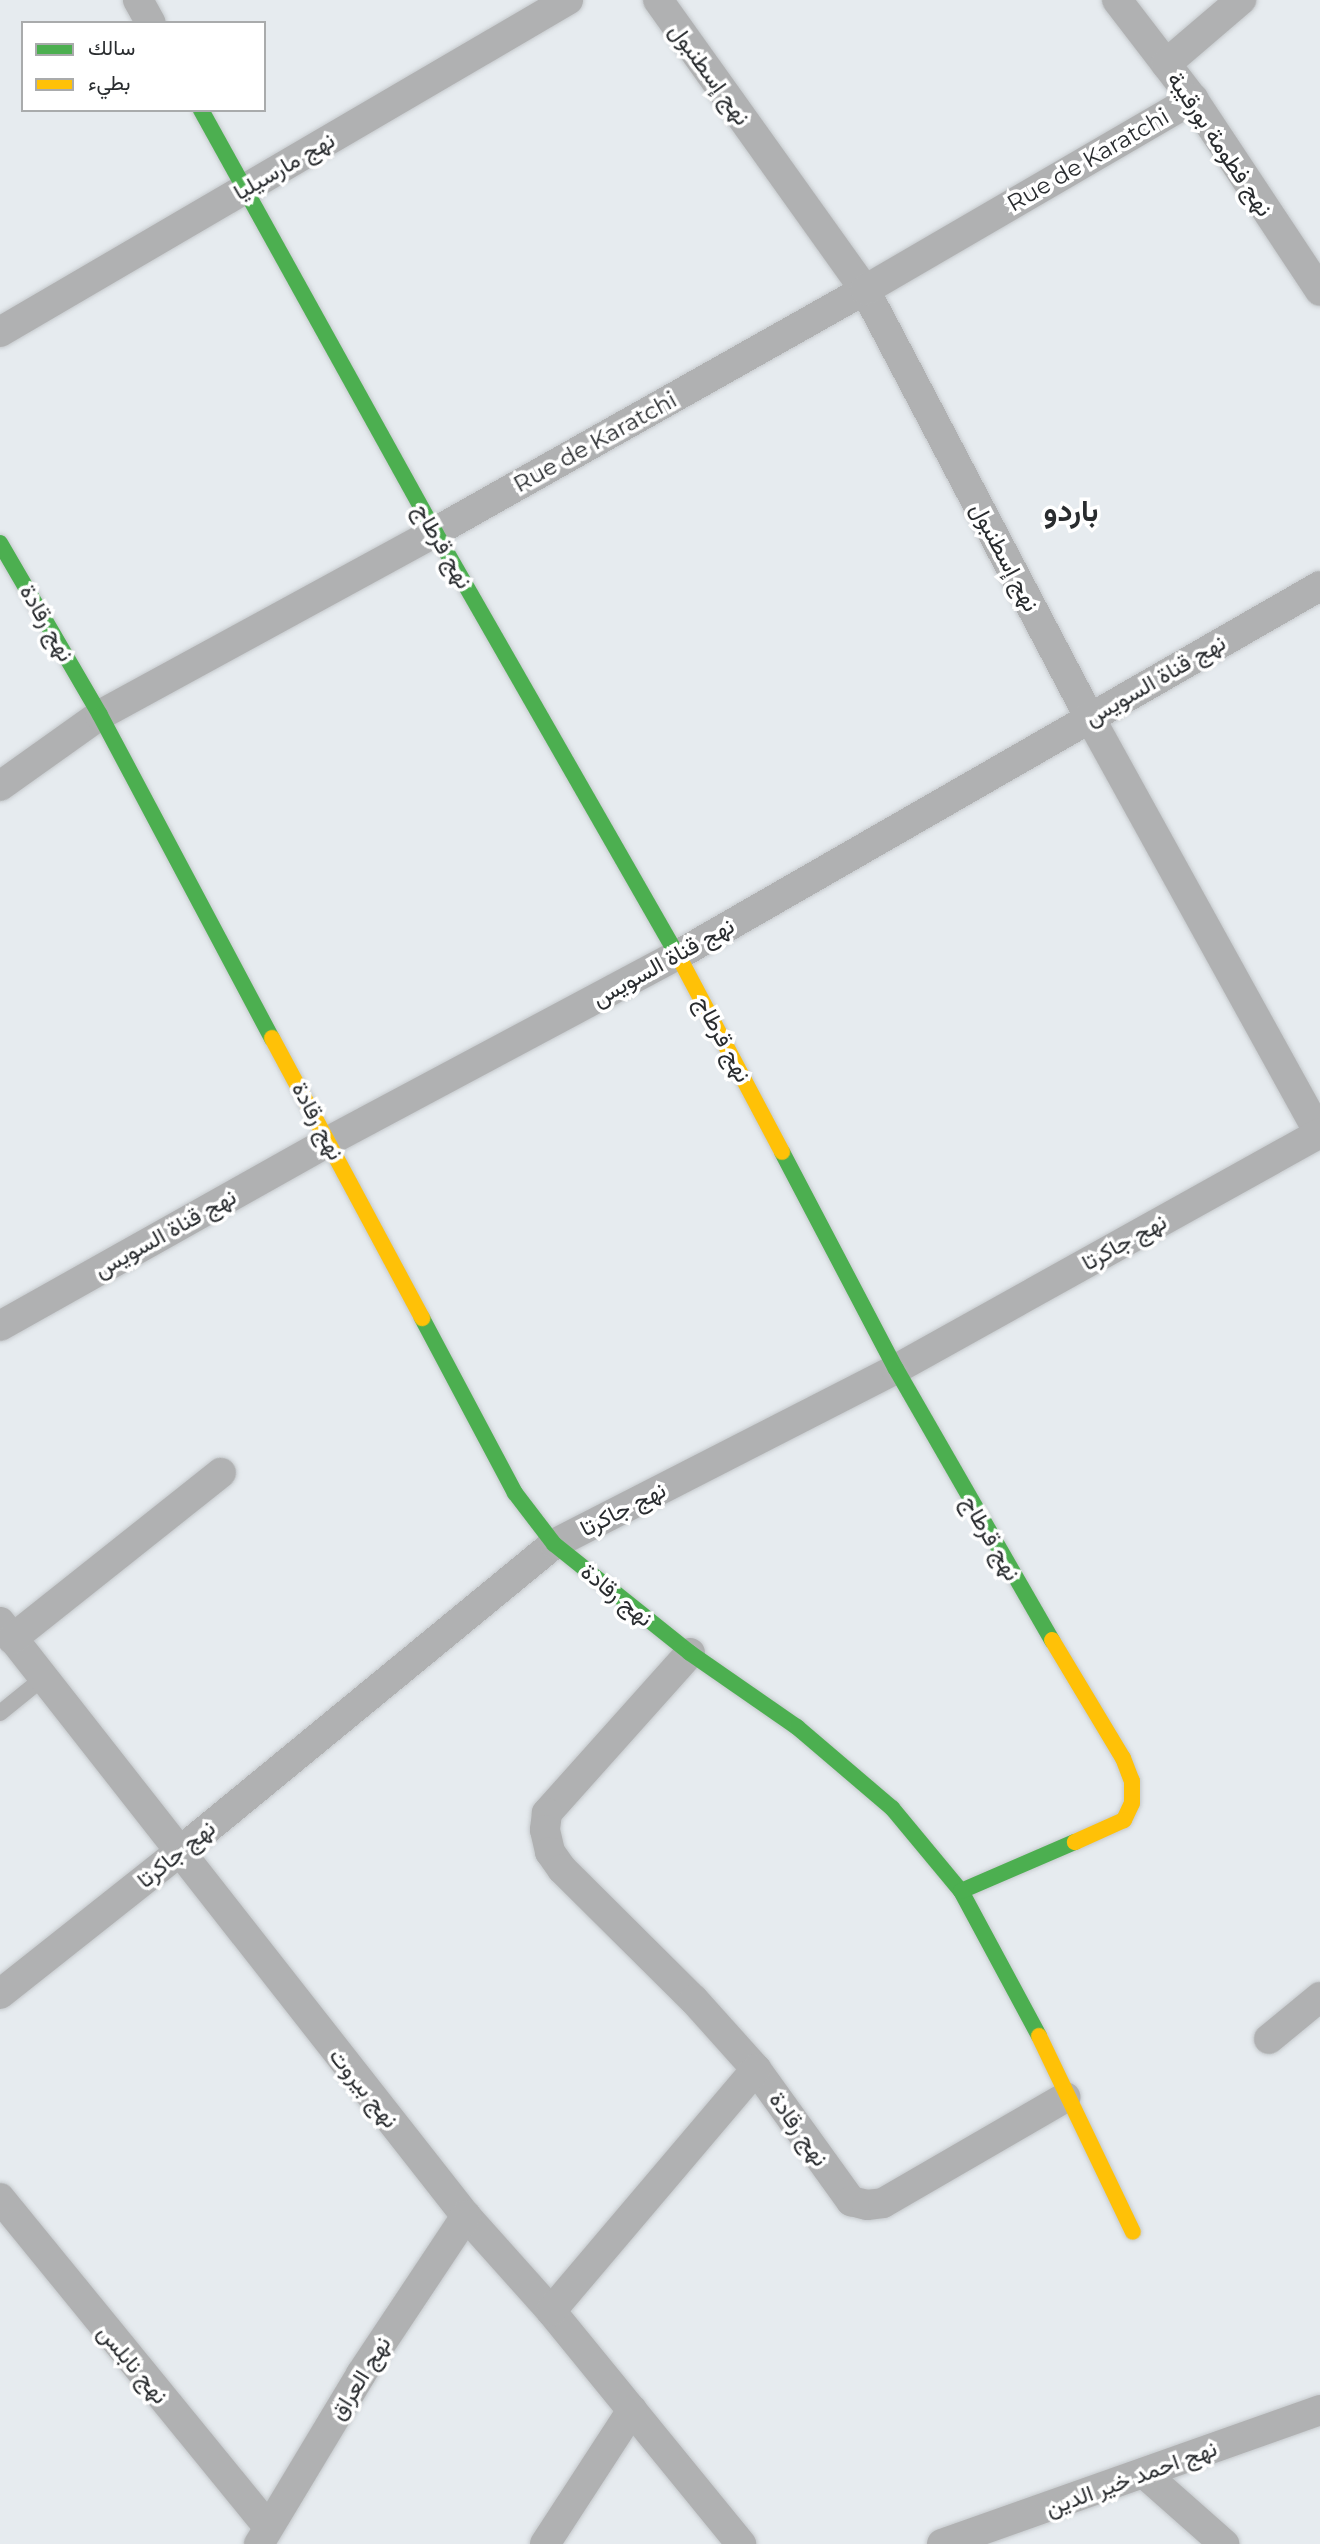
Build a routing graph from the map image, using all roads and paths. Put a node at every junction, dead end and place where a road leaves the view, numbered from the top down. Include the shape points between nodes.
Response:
1 (138, 0) edge
2 (568, 0) edge
3 (658, 0) edge
4 (1117, 0) edge
5 (1241, 0) edge
6 (150, 21) edge
7 (1166, 64) junction
8 (1192, 99) junction
9 (202, 112) edge
10 (245, 188) junction
11 (865, 290) junction
12 (1320, 291) edge
13 (0, 332) edge
14 (435, 532) junction
15 (0, 543) edge
16 (1320, 586) edge
17 (100, 715) junction
18 (1090, 718) junction
19 (0, 786) edge
20 (678, 955) junction
21 (1320, 1133) edge
22 (329, 1141) junction
23 (0, 1326) edge
24 (896, 1369) junction
25 (221, 1473) dead end
26 (554, 1544) junction
27 (6, 1630) edge
28 (690, 1653) junction
29 (42, 1679) junction
30 (0, 1713) edge
31 (179, 1852) junction
32 (961, 1891) junction
33 (0, 1994) edge
34 (1320, 1997) edge
35 (1269, 2039) dead end
36 (756, 2069) junction
37 (1066, 2097) junction
38 (0, 2198) edge
39 (466, 2216) junction
40 (1133, 2232) dead end
41 (551, 2311) junction
42 (632, 2410) junction
43 (1320, 2410) edge
44 (1145, 2474) junction
45 (263, 2535) edge
46 (545, 2544) edge
47 (741, 2544) edge
48 (942, 2544) edge
49 (1224, 2544) edge

1 - 6 street
2 - 10 street, نهج مارسيليا
3 - 11 street, نهج إسطنبول
4 - 7 street, نهج فطومة بورقيبة
5 - 7 street
7 - 8 street, نهج فطومة بورقيبة
8 - 11 street, Rue de Karatchi
8 - 12 street, نهج فطومة بورقيبة
9 - 10 street, نهج قرطاج
10 - 13 street, نهج مارسيليا
10 - 14 street, نهج قرطاج
11 - 14 street, Rue de Karatchi
11 - 18 street, نهج إسطنبول
14 - 17 street, Rue de Karatchi
14 - 20 street, نهج قرطاج
15 - 17 street, نهج رقادة
16 - 18 street, نهج قناة السويس
17 - 19 street, Rue de Karatchi
17 - 22 street, نهج رقادة
18 - 20 street, نهج قناة السويس
18 - 21 street, نهج إسطنبول
20 - 22 street, نهج قناة السويس
20 - 24 street, نهج قرطاج
21 - 24 street, نهج جاكرتا
22 - 23 street, نهج قناة السويس
22 - 26 street, نهج رقادة via 514,1493
24 - 26 street, نهج جاكرتا
24 - 32 street, نهج قرطاج via 1006,1565 1124,1758 1132,1781 1132,1803 1124,1820
25 - 27 street
26 - 28 street, نهج رقادة
26 - 31 street, نهج جاكرتا
27 - 29 street, نهج بيروت
28 - 32 street, نهج رقادة via 848,1768 892,1808
28 - 36 street, نهج رقادة via 547,1813 545,1830 550,1853 562,1869 694,2000
29 - 30 lane
29 - 31 street, نهج بيروت
31 - 33 street, نهج جاكرتا
31 - 39 street, نهج بيروت
32 - 37 street, نهج رقادة via 1018,1993
34 - 35 street
36 - 37 street, نهج رقادة via 851,2201 867,2204 883,2203
36 - 41 street
37 - 40 street, نهج رقادة
38 - 45 street, نهج نابلس
39 - 41 street, نهج بيروت
39 - 45 street, نهج العراق
41 - 42 street, نهج بيروت
42 - 46 street
42 - 47 street, نهج بيروت
43 - 44 street, نهج احمد خير الدين
44 - 48 street, نهج احمد خير الدين
44 - 49 street

